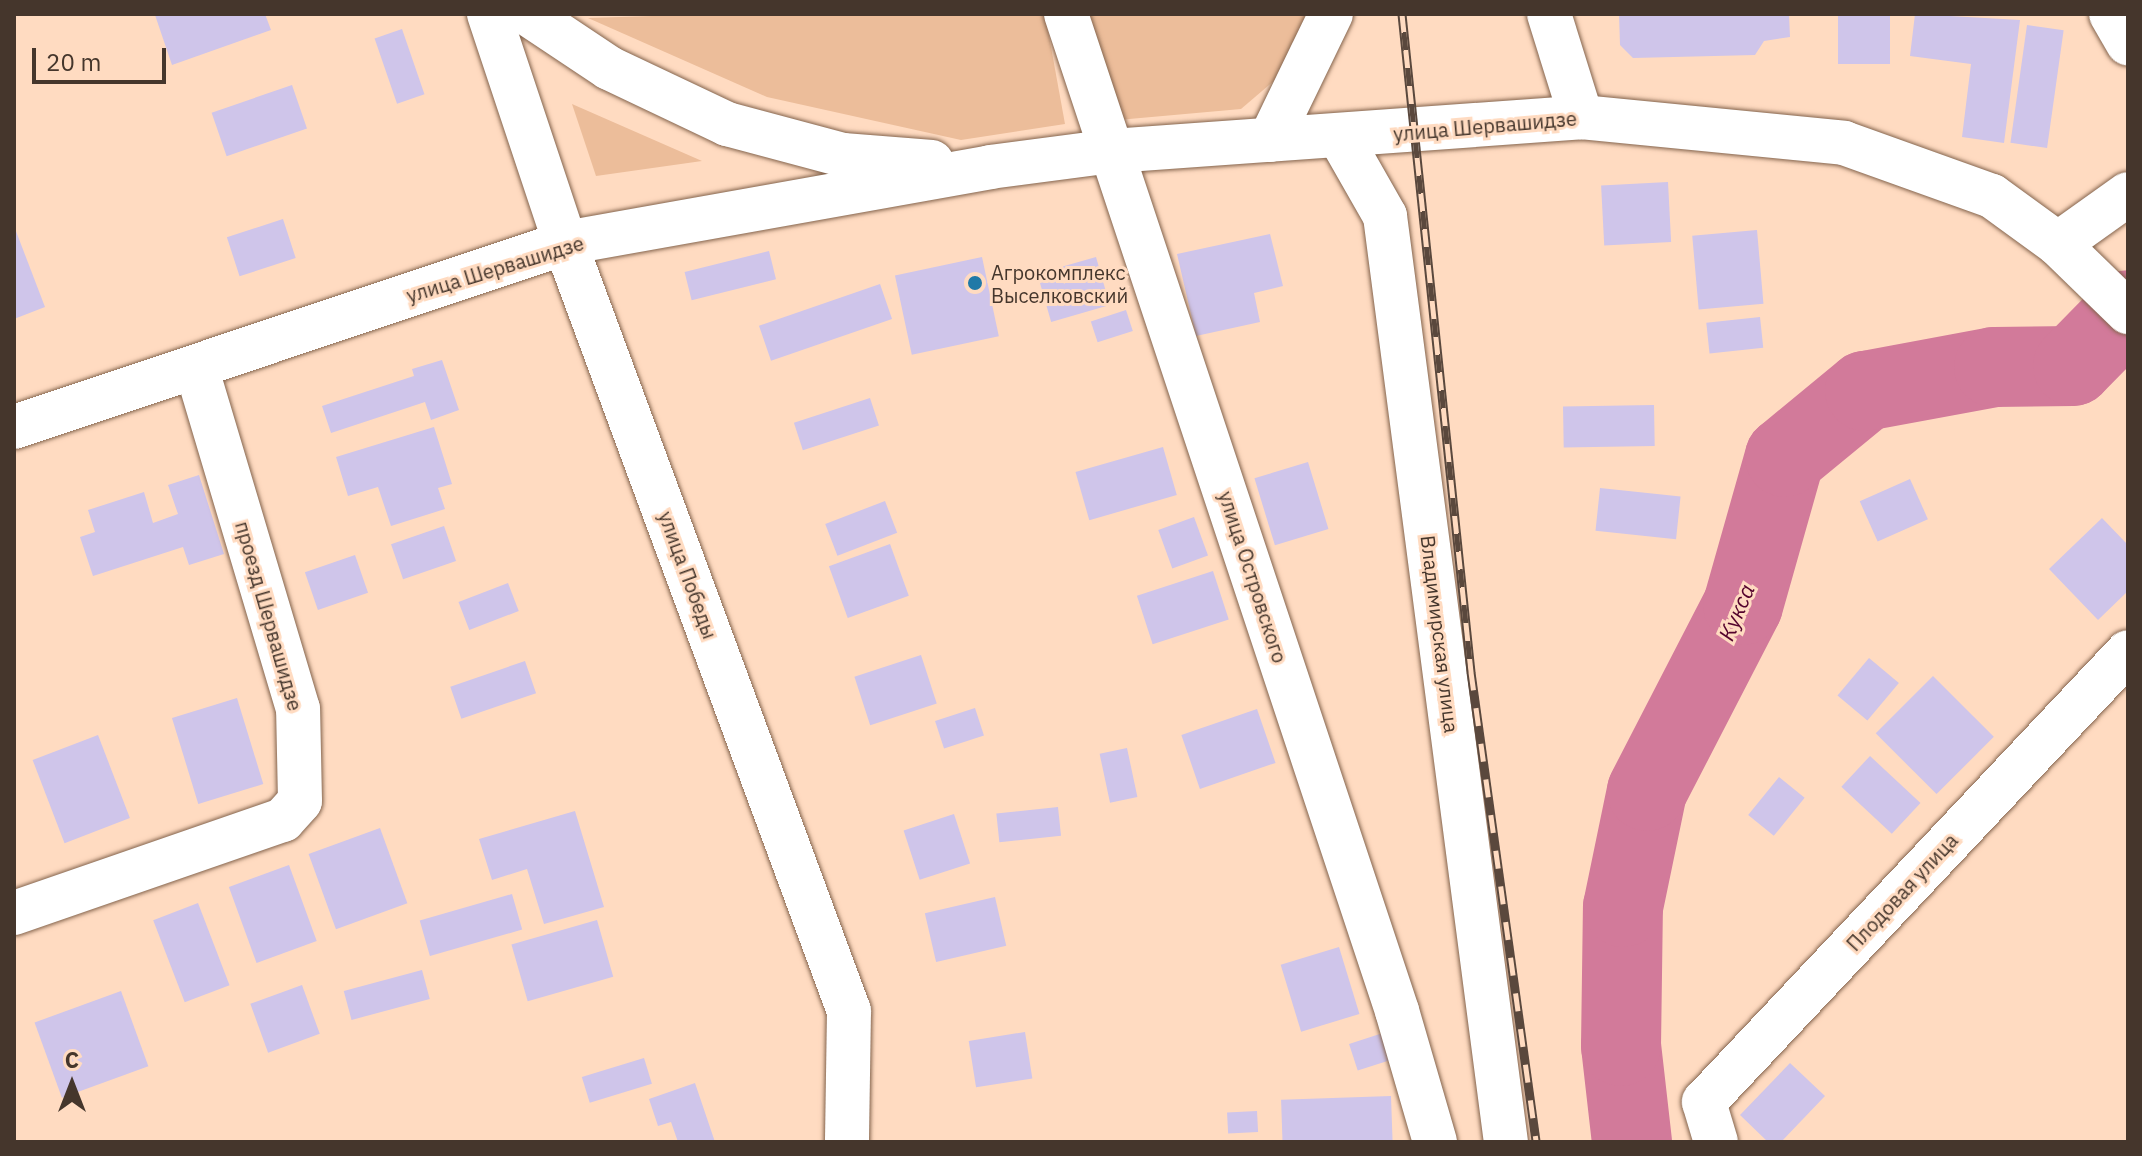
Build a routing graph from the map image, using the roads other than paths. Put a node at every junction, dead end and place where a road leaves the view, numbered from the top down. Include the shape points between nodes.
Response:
1 (489, 14) edge
2 (528, 14) edge
3 (1066, 14) edge
4 (1331, 14) edge
5 (1549, 14) edge
6 (2111, 14) edge
7 (2128, 44) edge
8 (1581, 117) junction
9 (1340, 137) junction
10 (1270, 140) junction
11 (1112, 151) junction
12 (990, 167) junction
13 (2128, 194) edge
14 (565, 243) junction
15 (2073, 258) junction
16 (2128, 312) edge
17 (196, 367) junction
18 (14, 427) edge
19 (2128, 652) edge
20 (14, 913) edge
21 (847, 1142) edge
22 (1435, 1142) edge
23 (1506, 1142) edge
24 (1716, 1142) edge

1 - 14 street, улица Победы
2 - 12 street, улица Шервашидзе via 609,68 727,124 843,155
3 - 11 street, улица Островского
4 - 10 street
5 - 8 street
6 - 7 street
8 - 9 street, улица Шервашидзе
8 - 15 street, улица Шервашидзе via 1844,143 1992,196
9 - 10 street, улица Шервашидзе
9 - 23 street, Владимирская улица via 1385,216
10 - 11 street, улица Шервашидзе
11 - 12 street, улица Шервашидзе
11 - 22 street, улица Островского via 1397,1011
12 - 14 street, улица Шервашидзе
13 - 15 street
14 - 17 street, улица Шервашидзе
14 - 21 street, улица Победы via 849,1011
15 - 16 street, улица Шервашидзе
17 - 18 street, улица Шервашидзе
17 - 20 street, проезд Шервашидзе via 298,709 300,801 283,820
19 - 24 street, Плодовая улица via 1704,1102

